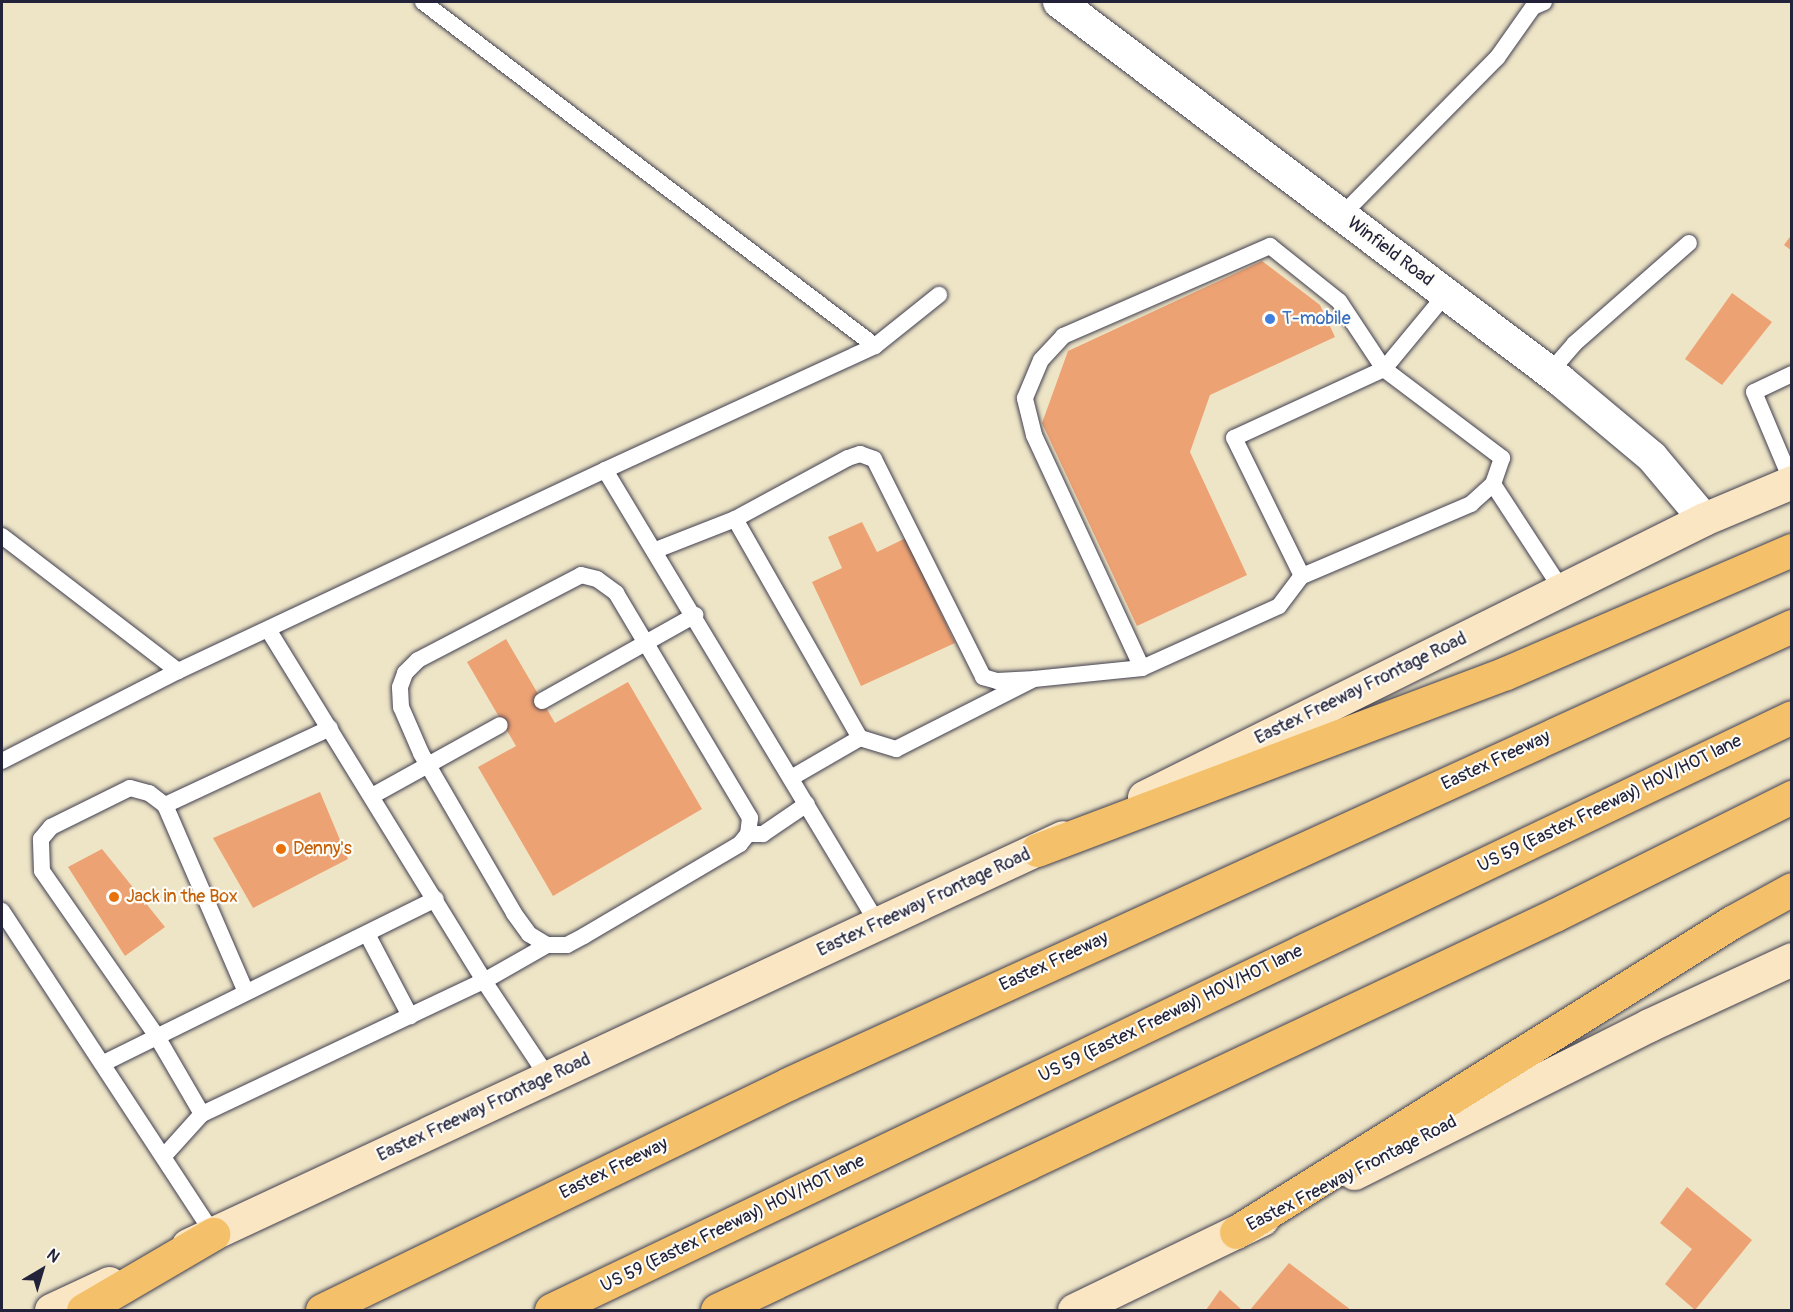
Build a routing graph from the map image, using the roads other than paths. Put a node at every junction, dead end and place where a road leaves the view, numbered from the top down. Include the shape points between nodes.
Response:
1 (423, 2) edge
2 (1059, 2) edge
3 (1544, 2) edge
4 (1342, 215) junction
5 (1689, 243) dead end
6 (1446, 294) junction
7 (939, 295) dead end
8 (875, 346) junction
9 (1384, 369) junction
10 (1550, 372) junction
11 (1791, 374) edge
12 (605, 470) junction
13 (1791, 482) edge
14 (1493, 484) junction
15 (735, 519) junction
16 (1704, 519) junction
17 (2, 536) edge
18 (656, 550) junction
19 (1791, 550) edge
20 (1302, 576) junction
21 (1563, 590) junction
22 (695, 615) junction
23 (1791, 626) edge
24 (268, 632) junction
25 (646, 644) junction
26 (1142, 668) junction
27 (178, 671) junction
28 (1034, 679) junction
29 (542, 701) dead end
30 (1791, 717) edge
31 (500, 725) dead end
32 (330, 728) junction
33 (860, 738) junction
34 (2, 761) edge
35 (428, 765) junction
36 (791, 778) junction
37 (372, 796) junction
38 (1791, 797) edge
39 (807, 804) junction
40 (165, 806) junction
41 (748, 834) junction
42 (1037, 850) junction
43 (1791, 889) edge
44 (436, 899) junction
45 (2, 911) edge
46 (878, 924) junction
47 (367, 934) junction
48 (547, 945) junction
49 (1791, 959) edge
50 (484, 981) junction
51 (246, 992) junction
52 (410, 1016) junction
53 (156, 1035) junction
54 (104, 1063) junction
55 (549, 1079) junction
56 (202, 1114) junction
57 (164, 1156) junction
58 (1236, 1232) junction
59 (213, 1234) junction
60 (51, 1311) edge
61 (83, 1311) edge
62 (322, 1311) edge
63 (550, 1311) edge
64 (717, 1311) edge
65 (1074, 1311) edge

1 - 8 lane
2 - 4 street, Winfield Road
3 - 4 lane via 1533,7 1497,58
4 - 6 street, Winfield Road
5 - 10 lane via 1574,344
6 - 9 lane
6 - 10 street, Winfield Road
7 - 8 lane
8 - 12 lane
9 - 14 lane via 1502,458
9 - 20 lane via 1234,438
9 - 26 lane via 1339,301 1270,246 1063,336 1041,360 1025,398 1034,435
10 - 16 street, Winfield Road via 1652,456
11 - 13 lane via 1755,392
12 - 18 lane
12 - 24 lane
13 - 16 main road, Eastex Freeway Frontage Road
14 - 20 lane via 1471,504
14 - 21 lane
15 - 18 lane
15 - 28 lane via 848,458 860,454 874,459 983,676 997,681
15 - 33 lane
16 - 21 main road, Eastex Freeway Frontage Road
17 - 27 lane
18 - 22 lane
19 - 42 highway via 1506,673
20 - 26 lane via 1279,606
21 - 42 main road, Eastex Freeway Frontage Road
22 - 25 lane
22 - 36 lane
23 - 62 highway, Eastex Freeway via 788,1084
24 - 27 lane
24 - 32 lane
25 - 29 lane
25 - 35 lane via 616,593 597,579 581,575 418,660 405,673 400,687 401,707
25 - 41 lane via 745,804 750,818
26 - 28 lane
27 - 34 lane
28 - 33 lane via 896,749
30 - 63 highway, US 59 (Eastex Freeway) HOV/HOT lane
31 - 35 lane
32 - 37 lane
32 - 40 lane
33 - 36 lane
35 - 37 lane
35 - 48 lane via 514,913 529,934
36 - 39 lane
37 - 44 lane
38 - 64 highway via 1555,915
39 - 41 lane via 763,834
39 - 46 lane
40 - 51 lane
40 - 53 lane via 149,793 130,788 51,828 41,839 39,854 42,871
41 - 48 lane via 740,844 584,936 567,945
42 - 46 main road, Eastex Freeway Frontage Road
43 - 58 highway via 1722,928
44 - 47 lane
44 - 50 lane
45 - 54 lane
46 - 55 main road, Eastex Freeway Frontage Road
47 - 51 lane
47 - 52 lane
48 - 50 lane
49 - 58 main road, Eastex Freeway Frontage Road via 1649,1025
50 - 52 lane
50 - 55 lane
51 - 53 lane
52 - 56 lane
53 - 54 lane
53 - 56 lane
54 - 57 lane
55 - 59 main road, Eastex Freeway Frontage Road
56 - 57 lane
57 - 59 lane
58 - 65 main road, Eastex Freeway Frontage Road
59 - 60 main road, Eastex Freeway Frontage Road
59 - 61 highway

